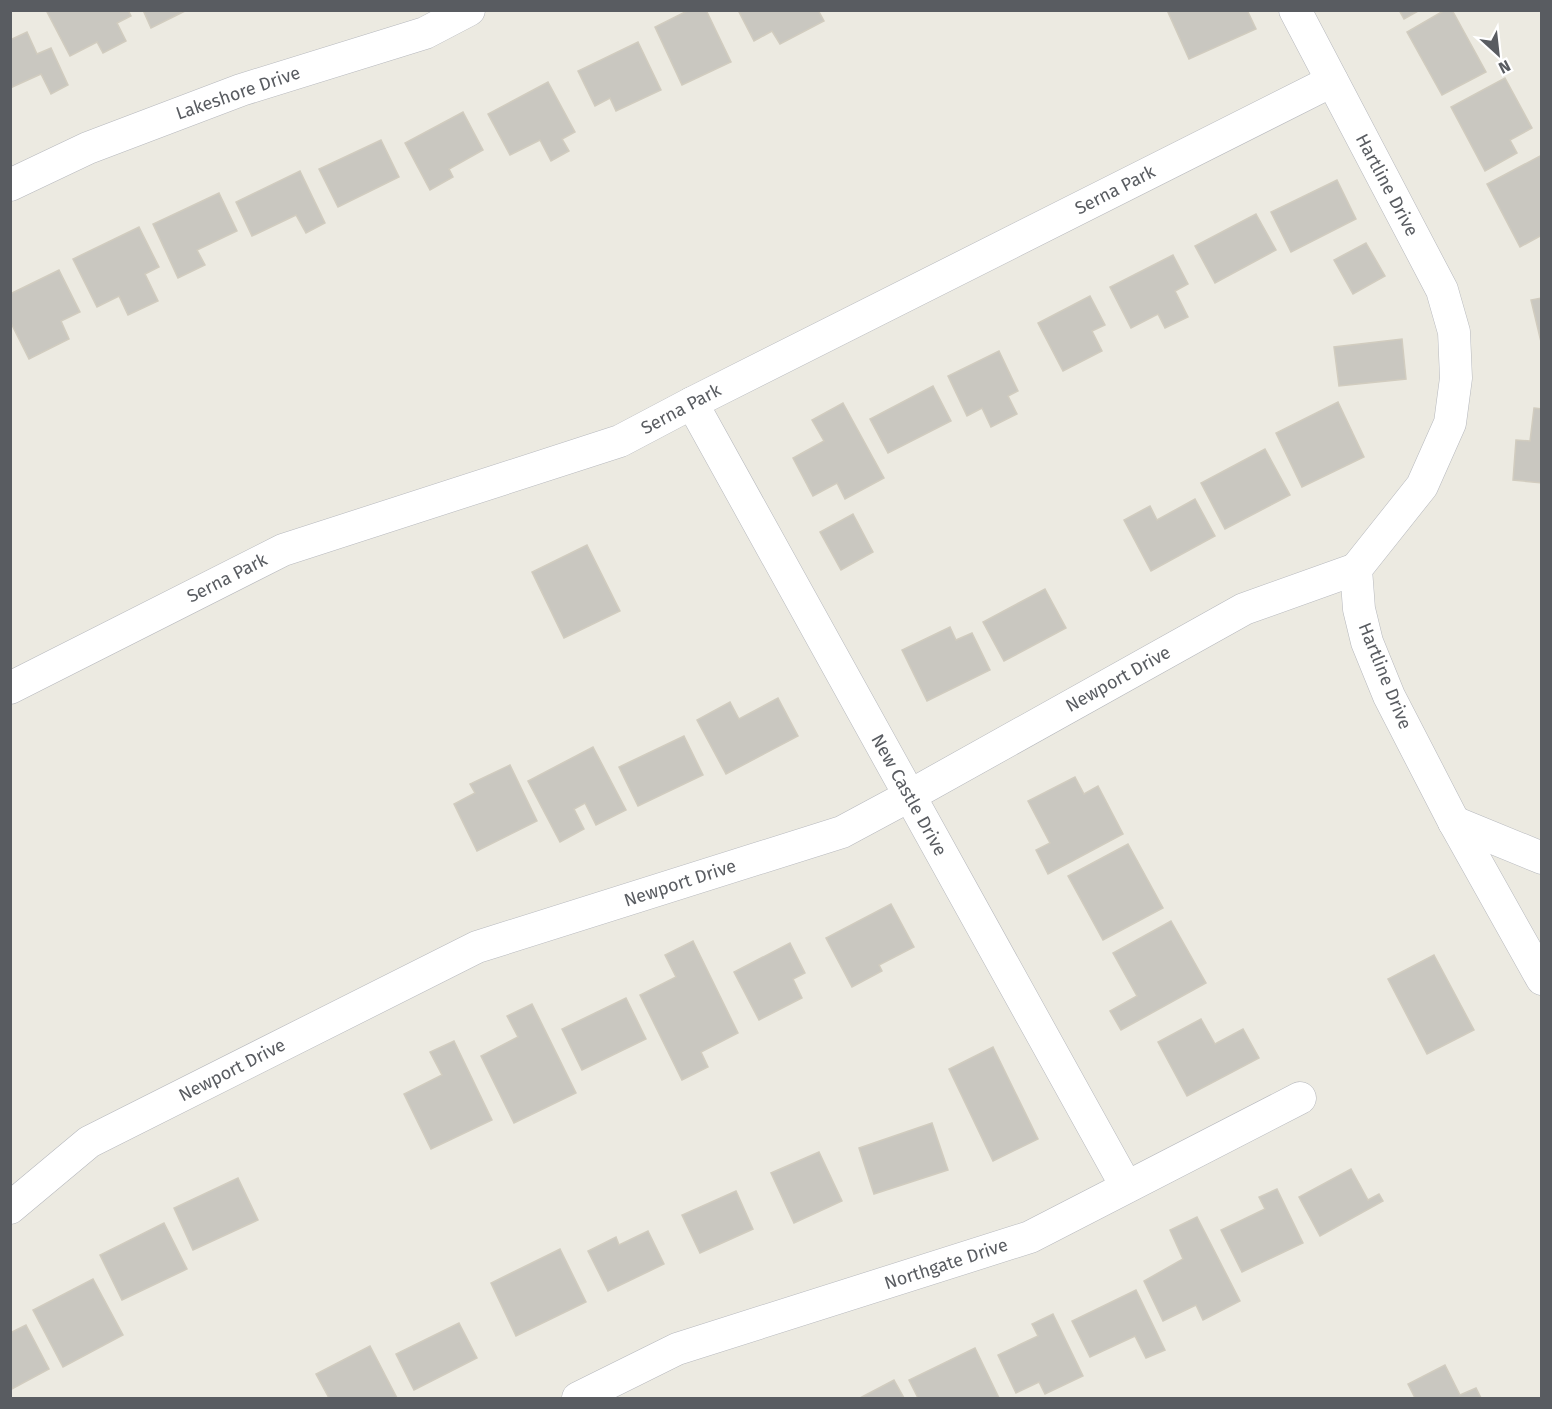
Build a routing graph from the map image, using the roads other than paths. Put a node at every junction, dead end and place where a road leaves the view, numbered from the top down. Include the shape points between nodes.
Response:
1 (469, 10) edge
2 (1295, 10) edge
3 (1332, 81) junction
4 (10, 185) edge
5 (692, 403) junction
6 (1356, 569) junction
7 (10, 688) edge
8 (909, 796) junction
9 (1454, 822) junction
10 (1542, 858) edge
11 (1542, 979) edge
12 (1300, 1098) dead end
13 (1126, 1186) junction
14 (10, 1208) edge
15 (578, 1398) edge

1 - 4 street, Lakeshore Drive via 425,33 241,90 99,144
2 - 3 street, Hartline Drive
3 - 5 street, Serna Park
3 - 6 street, Hartline Drive via 1442,290 1454,332 1456,378 1450,423 1422,486
5 - 7 street, Serna Park via 620,441 283,550
5 - 8 street, New Castle Drive
6 - 8 street, Newport Drive via 1244,609
6 - 9 street, Hartline Drive via 1367,642 1389,696
8 - 13 street, New Castle Drive
8 - 14 street, Newport Drive via 842,832 477,947 88,1142
9 - 10 street
9 - 11 street, Hartline Drive
12 - 13 street, Northgate Drive
13 - 15 street, Northgate Drive via 1030,1237 677,1349

